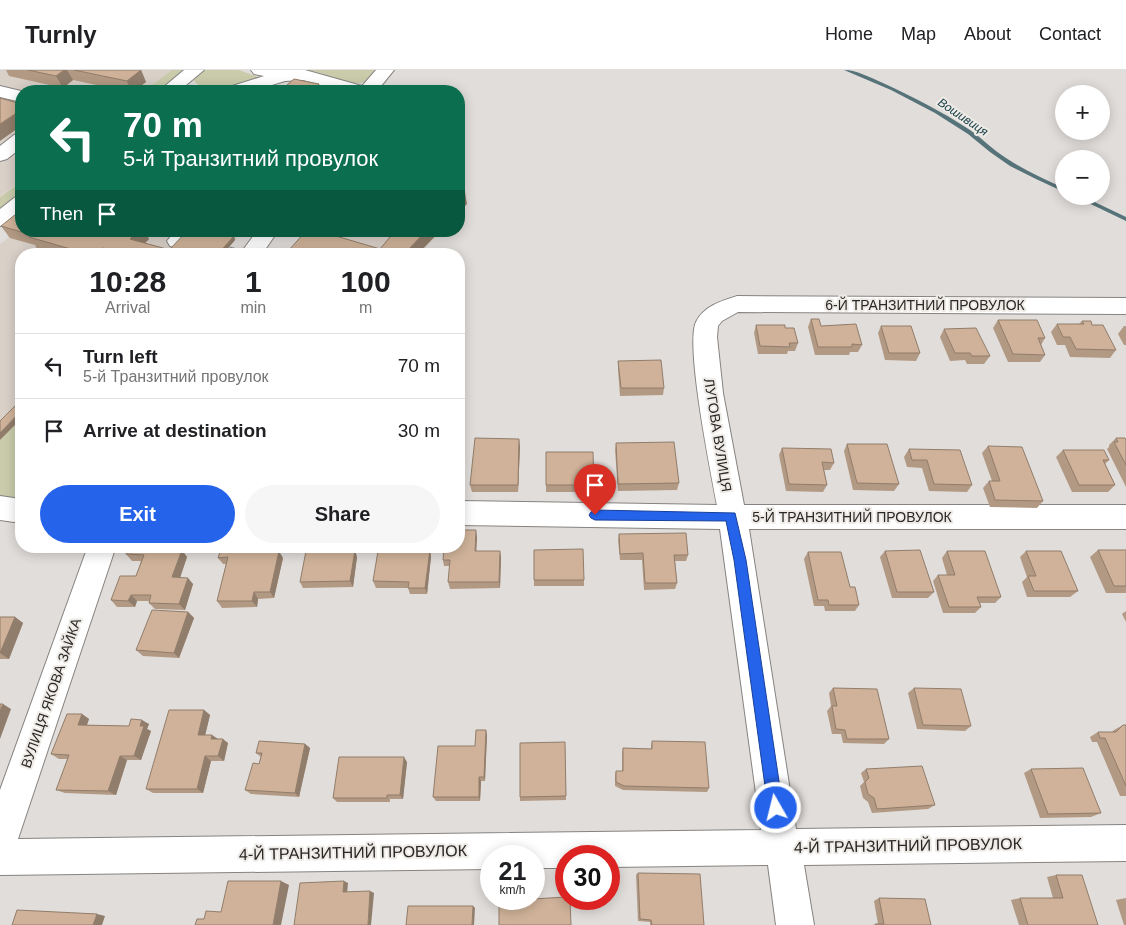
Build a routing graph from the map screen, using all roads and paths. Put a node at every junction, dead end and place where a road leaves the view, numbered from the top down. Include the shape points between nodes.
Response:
1 (195, 70) edge
2 (260, 70) edge
3 (385, 70) edge
4 (283, 76) junction
5 (182, 85) edge
6 (254, 85) edge
7 (338, 85) edge
8 (373, 85) edge
9 (0, 91) edge
10 (15, 95) edge
11 (15, 144) edge
12 (0, 155) edge
13 (15, 207) edge
14 (0, 219) edge
15 (178, 237) edge
16 (264, 237) edge
17 (204, 248) edge
18 (255, 248) edge
19 (1126, 306) edge
20 (725, 308) joint
21 (0, 508) edge
22 (15, 510) edge
23 (465, 513) edge
24 (731, 517) junction
25 (1126, 518) edge
26 (100, 553) edge
27 (0, 840) edge
28 (1126, 843) edge
29 (781, 846) junction
30 (0, 858) edge
31 (795, 925) edge

1 - 5 street
2 - 4 street
3 - 8 street
4 - 6 street
4 - 7 street via 304,75
9 - 10 street
11 - 12 street
13 - 14 street
15 - 17 street via 178,241
16 - 18 street
19 - 20 street, 6-Й ТРАНЗИТНИЙ ПРОВУЛОК via 737,304
20 - 24 street, ЛУГОВА ВУЛИЦЯ via 707,324 705,337 710,393
21 - 22 street
23 - 24 street, 5-Й ТРАНЗИТНИЙ ПРОВУЛОК
24 - 25 street, 5-Й ТРАНЗИТНИЙ ПРОВУЛОК
24 - 29 street, ЛУГОВА ВУЛИЦЯ
26 - 27 street, ВУЛИЦЯ ЯКОВА ЗАЙКА
28 - 29 street, 4-Й ТРАНЗИТНИЙ ПРОВУЛОК
29 - 30 street, 4-Й ТРАНЗИТНИЙ ПРОВУЛОК
29 - 31 street, ЛУГОВА ВУЛИЦЯ

